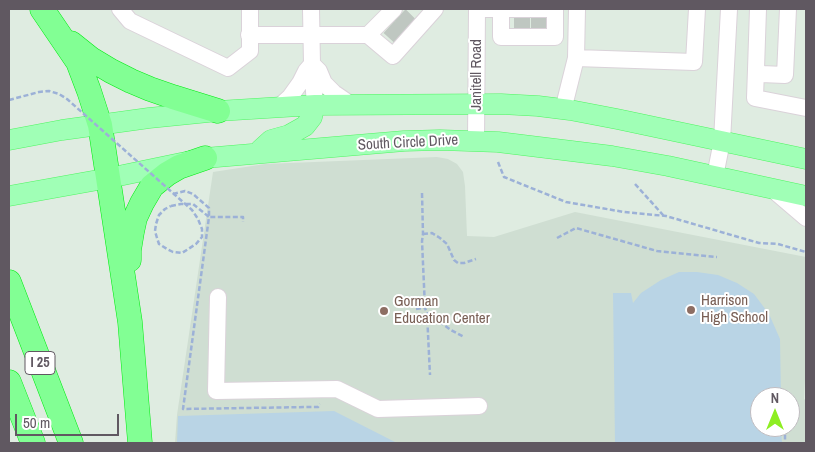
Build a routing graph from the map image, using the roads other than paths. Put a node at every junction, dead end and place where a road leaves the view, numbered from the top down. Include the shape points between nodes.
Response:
1 (42, 9) edge
2 (120, 9) edge
3 (250, 9) edge
4 (311, 9) edge
5 (477, 9) edge
6 (501, 9) edge
7 (577, 9) edge
8 (697, 9) edge
9 (728, 9) edge
10 (758, 9) edge
11 (788, 9) edge
12 (430, 12) edge
13 (522, 23) edge
14 (399, 24) edge
15 (539, 24) edge
16 (60, 34) junction
17 (249, 35) junction
18 (311, 35) junction
19 (368, 35) junction
20 (576, 58) junction
21 (312, 64) junction
22 (756, 69) junction
23 (350, 104) junction
24 (476, 104) junction
25 (314, 105) junction
26 (279, 107) junction
27 (806, 108) edge
28 (563, 110) junction
29 (218, 111) junction
30 (100, 125) junction
31 (9, 140) edge
32 (476, 140) junction
33 (722, 142) junction
34 (256, 153) junction
35 (206, 158) junction
36 (806, 159) edge
37 (715, 176) junction
38 (109, 178) junction
39 (770, 188) junction
40 (9, 196) edge
41 (806, 196) edge
42 (806, 218) edge
43 (9, 282) edge
44 (218, 297) dead end
45 (130, 322) junction
46 (9, 382) edge
47 (479, 406) dead end
48 (33, 443) edge
49 (71, 443) edge
50 (140, 443) edge

1 - 16 highway
2 - 17 street via 130,21 228,68 250,51
3 - 17 street
4 - 18 street
5 - 6 street
5 - 24 street, Janitell Road
6 - 13 street
6 - 13 street via 501,37
7 - 20 street
8 - 20 street via 694,62
9 - 33 street
10 - 22 street
11 - 22 street via 785,75 761,74
12 - 14 street
13 - 15 street
13 - 15 street
14 - 19 street
14 - 19 street via 393,56
16 - 29 highway via 91,59 131,81
16 - 30 highway via 78,62
17 - 18 street
18 - 19 street
18 - 21 street
20 - 28 street
21 - 23 street via 334,94
21 - 25 street
21 - 26 street via 290,97
22 - 27 street via 755,98
23 - 24 main road
23 - 25 main road
24 - 28 main road
24 - 32 street, Janitell Road
25 - 26 main road
25 - 34 main road via 312,117 305,126 271,140
26 - 29 main road
28 - 33 main road
29 - 30 main road
30 - 31 main road
30 - 38 highway
32 - 34 main road, South Circle Drive via 404,141
32 - 37 main road, South Circle Drive via 596,154
33 - 36 main road
33 - 37 street
34 - 35 main road, South Circle Drive
35 - 38 main road, South Circle Drive
35 - 45 highway via 167,174 152,186 142,203 129,250
37 - 39 main road, South Circle Drive
38 - 40 main road, South Circle Drive
38 - 45 highway
39 - 41 main road, South Circle Drive
39 - 42 street
43 - 49 highway, I 25
44 - 47 street via 216,391 337,389 378,409
45 - 50 highway
46 - 48 highway, I 25

